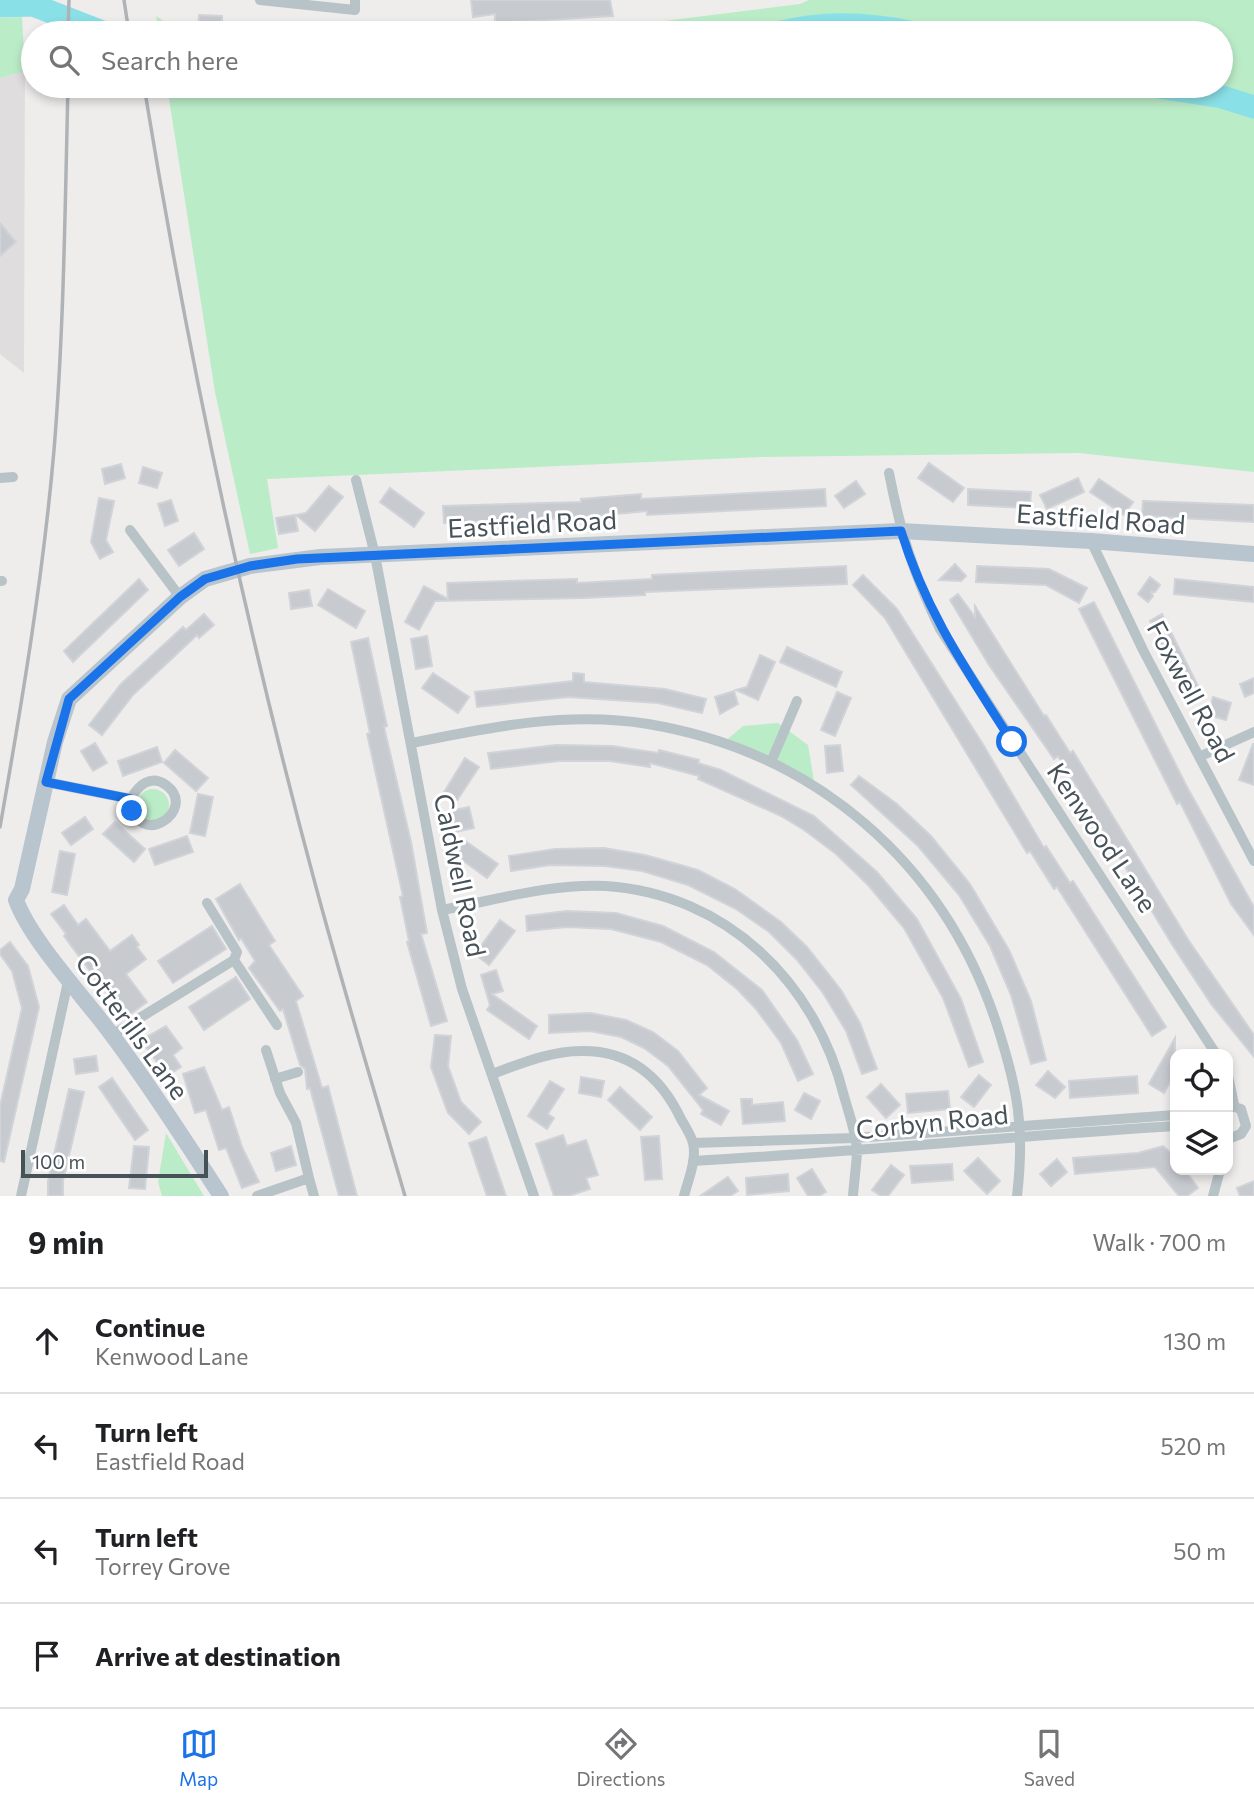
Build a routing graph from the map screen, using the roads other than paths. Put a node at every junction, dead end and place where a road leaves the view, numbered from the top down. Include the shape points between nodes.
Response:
1 (260, 0) edge
2 (355, 5) edge
3 (888, 473) dead end
4 (0, 478) edge
5 (13, 478) dead end
6 (356, 480) dead end
7 (130, 530) dead end
8 (901, 531) junction
9 (1091, 541) junction
10 (1254, 554) edge
11 (375, 555) junction
12 (180, 597) junction
13 (797, 701) dead end
14 (1254, 732) edge
15 (412, 743) junction
16 (1201, 756) junction
17 (771, 762) junction
18 (46, 782) junction
19 (131, 799) junction
20 (1254, 861) edge
21 (8, 898) edge
22 (207, 903) dead end
23 (442, 910) junction
24 (234, 960) junction
25 (69, 977) junction
26 (277, 1025) dead end
27 (112, 1035) junction
28 (1213, 1049) edge
29 (266, 1050) dead end
30 (298, 1072) dead end
31 (492, 1074) junction
32 (275, 1079) junction
33 (1233, 1107) edge
34 (1170, 1115) edge
35 (1170, 1126) edge
36 (1250, 1127) edge
37 (1022, 1130) junction
38 (1233, 1137) edge
39 (855, 1138) junction
40 (693, 1143) junction
41 (857, 1152) junction
42 (693, 1161) junction
43 (1219, 1175) edge
44 (309, 1178) junction
45 (21, 1196) edge
46 (221, 1196) edge
47 (257, 1196) edge
48 (314, 1196) edge
49 (534, 1196) edge
50 (684, 1196) edge
51 (853, 1196) edge
52 (1017, 1196) edge
53 (1213, 1196) edge

1 - 2 street
3 - 8 street, Kenwood Lane
4 - 5 street
6 - 11 street, Caldwell Road
7 - 12 street
8 - 9 street, Eastfield Road
8 - 11 street, Eastfield Road
8 - 28 street, Kenwood Lane via 916,579 940,629
9 - 10 street, Eastfield Road
9 - 16 street, Foxwell Road
11 - 12 street, Eastfield Road via 250,566 205,579
11 - 15 street, Caldwell Road
12 - 18 street, Eastfield Road via 69,699
13 - 17 street
14 - 16 street
15 - 17 street via 500,725 586,719 646,724 715,739
15 - 23 street, Caldwell Road
16 - 20 street, Foxwell Road
17 - 37 street via 813,784 853,813 908,866 950,918 984,985 1017,1094
18 - 19 street
18 - 21 street, Eastfield Road via 22,889
19 - 19 street via 136,788 158,781 175,796 176,807 170,818 149,825 132,811
21 - 25 street, Cotterills Lane
22 - 24 street via 237,952
23 - 31 street, Caldwell Road via 462,989
23 - 39 street via 563,887 607,886 682,903 740,934 765,953 826,1038
24 - 26 street
24 - 27 street
25 - 27 street, Cotterills Lane
25 - 45 street
27 - 46 street, Cotterills Lane
29 - 32 street
30 - 32 street
31 - 40 street via 550,1055 581,1051 617,1055 646,1070 670,1097
31 - 49 street, Caldwell Road
32 - 44 street via 296,1124
33 - 36 street
34 - 37 street, Corbyn Road
35 - 37 street, Corbyn Road
36 - 38 street
37 - 39 street, Corbyn Road
37 - 41 street, Corbyn Road
37 - 52 street
39 - 40 street, Corbyn Road
39 - 41 street
40 - 42 street
41 - 42 street, Corbyn Road
41 - 51 street
42 - 50 street
43 - 53 street
44 - 47 street
44 - 48 street

